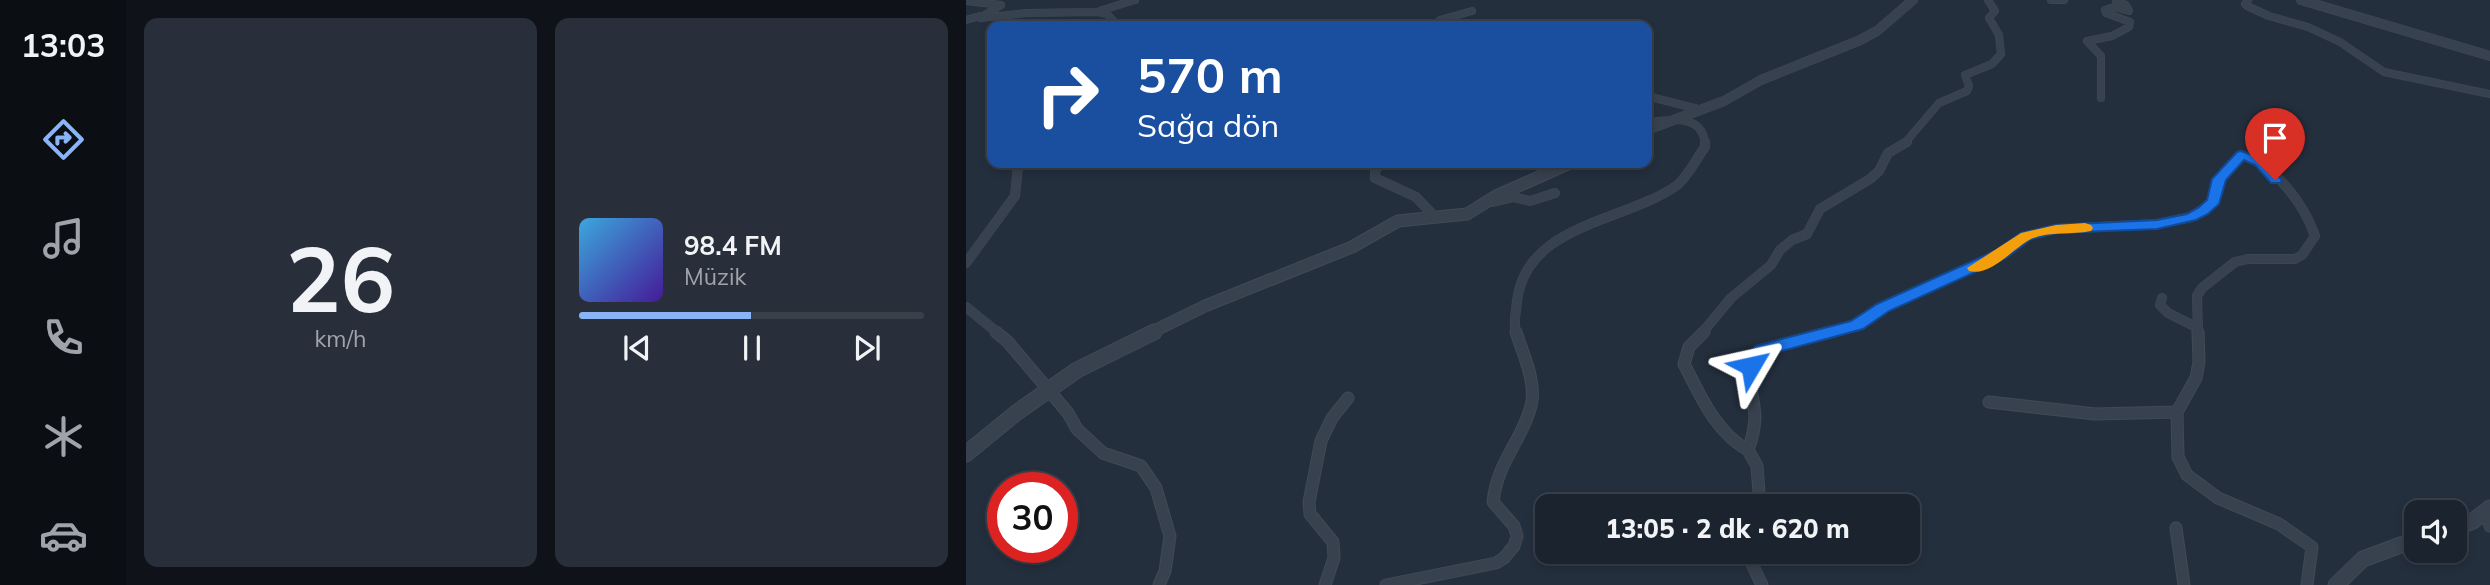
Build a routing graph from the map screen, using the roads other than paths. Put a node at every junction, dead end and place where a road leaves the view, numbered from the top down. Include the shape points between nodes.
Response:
1 (1135, 0) edge
2 (1913, 0) edge
3 (1988, 0) edge
4 (2050, 0) edge
5 (2064, 0) edge
6 (2116, 0) edge
7 (2248, 0) edge
8 (2301, 0) edge
9 (966, 1) edge
10 (1472, 11) dead end
11 (1098, 12) junction
12 (980, 16) junction
13 (966, 20) edge
14 (1113, 21) edge
15 (1439, 21) edge
16 (2490, 56) edge
17 (2490, 96) edge
18 (1652, 97) edge
19 (2101, 98) dead end
20 (1698, 109) junction
21 (1675, 119) junction
22 (1652, 125) edge
23 (1018, 168) edge
24 (1377, 168) edge
25 (1559, 168) edge
26 (1555, 193) dead end
27 (1487, 202) junction
28 (1435, 217) junction
29 (966, 263) edge
30 (2162, 299) dead end
31 (966, 306) edge
32 (2196, 327) junction
33 (1049, 390) junction
34 (1348, 398) dead end
35 (1989, 402) dead end
36 (2176, 412) junction
37 (1748, 450) junction
38 (966, 454) edge
39 (1759, 494) edge
40 (2489, 515) edge
41 (2467, 524) edge
42 (2176, 528) dead end
43 (2404, 544) edge
44 (1752, 564) edge
45 (1159, 585) edge
46 (1325, 585) edge
47 (1386, 585) edge
48 (1762, 585) edge
49 (2184, 585) edge
50 (2307, 585) edge
51 (2336, 585) edge

1 - 11 street
2 - 20 street via 1868,36
3 - 37 street via 1995,11 1989,18 2002,40 1997,60 1965,75 1967,91 1939,103 1909,141 1888,153 1870,179 1820,209 1807,234 1780,250 1689,347 1684,364 1699,394 1735,446
4 - 5 street
6 - 19 street via 2129,11 2107,7 2106,13 2127,19 2129,27 2087,41 2101,56
7 - 17 street via 2246,6 2340,42 2375,68
8 - 16 street
9 - 12 street via 1002,7
10 - 15 street
11 - 12 street
11 - 14 street
12 - 13 street
18 - 20 street
20 - 21 street
21 - 22 street
21 - 47 street via 1704,132 1705,147 1689,172 1677,185 1572,230 1542,252 1518,292 1514,325 1532,386 1531,406 1495,481 1493,502 1514,526 1514,545 1496,563
23 - 29 street via 1015,196
24 - 28 street via 1375,178 1408,192
25 - 27 street
26 - 27 street via 1530,201 1513,197
27 - 28 street via 1467,214
28 - 33 street via 1398,221 1318,262 1205,306 1077,370
30 - 32 street via 2160,305 2168,313
31 - 33 street via 1008,342
32 - 36 street via 2196,378
32 - 37 street via 2197,296 2235,262 2295,259 2315,236 2301,206 2247,155 2241,155 2219,179 2214,201 2191,217 2157,224 2056,229 2026,236 2001,254 1883,308 1857,325 1761,350 1747,383 1755,418
33 - 38 street
33 - 45 street via 1077,429 1103,453 1141,466 1156,488 1170,536
34 - 46 street via 1321,441 1309,502 1310,514 1333,542 1334,558
35 - 36 street via 2095,414
36 - 50 street via 2178,457 2187,475 2218,498 2279,524 2312,547
37 - 39 street via 1757,466
40 - 41 street
42 - 49 street
43 - 51 street via 2363,559
44 - 48 street

